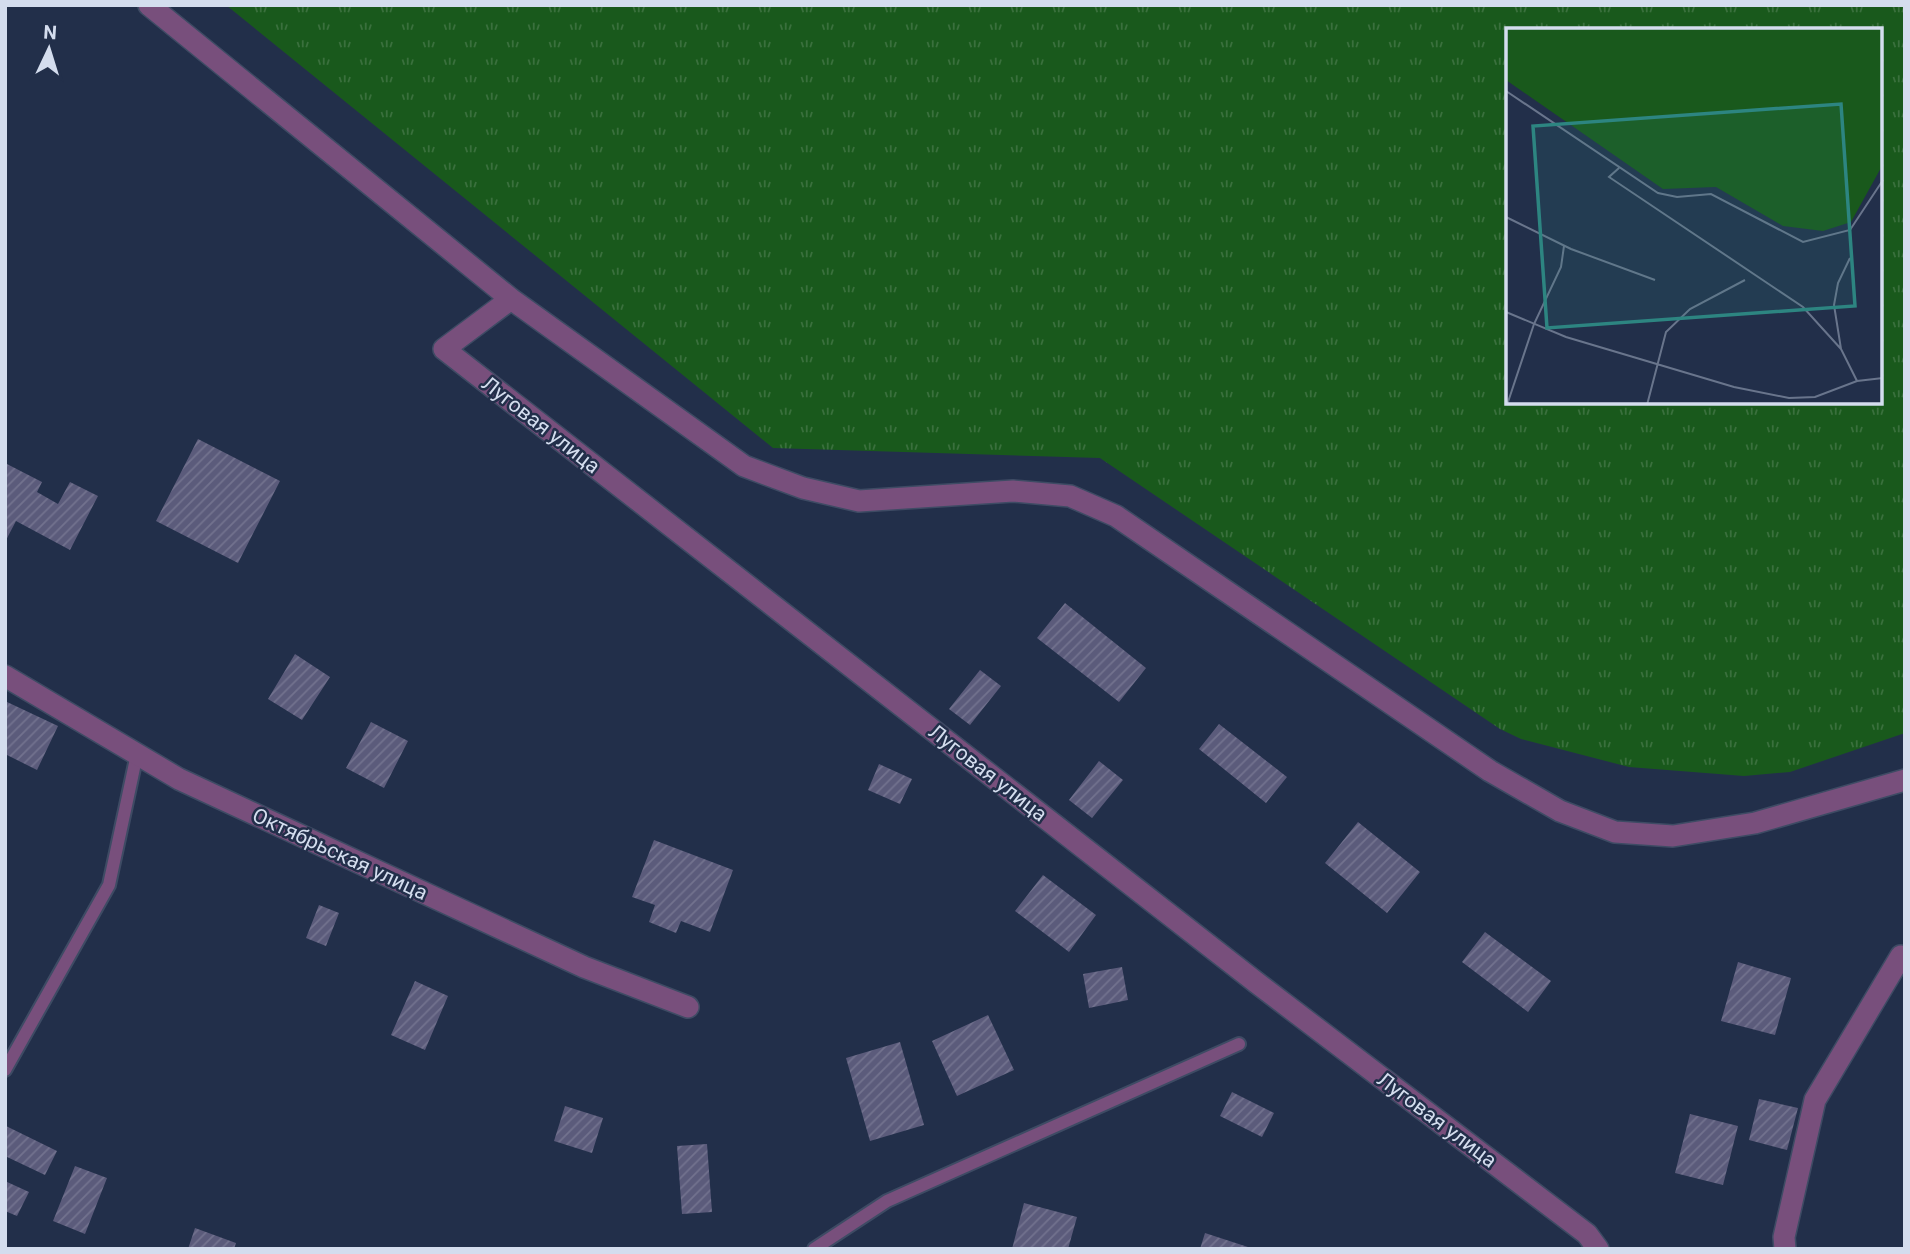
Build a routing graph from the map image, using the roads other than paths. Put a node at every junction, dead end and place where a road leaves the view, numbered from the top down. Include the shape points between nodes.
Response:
1 (149, 5) edge
2 (512, 299) junction
3 (5, 676) edge
4 (137, 754) junction
5 (1905, 780) edge
6 (1901, 956) dead end
7 (688, 1007) dead end
8 (1239, 1044) dead end
9 (5, 1070) edge
10 (814, 1249) edge
11 (1598, 1249) edge
12 (1785, 1249) edge

1 - 2 street
2 - 5 street via 744,466 803,488 859,501 1013,491 1070,496 1116,516 1490,771 1560,811 1615,832 1672,835 1755,823
2 - 11 street, Луговая улица via 444,349 1257,983 1587,1234
3 - 4 street, Октябрьская улица
4 - 7 street, Октябрьская улица via 179,779 572,961
4 - 9 lane via 109,885
6 - 12 street via 1815,1100
8 - 10 lane via 887,1201

